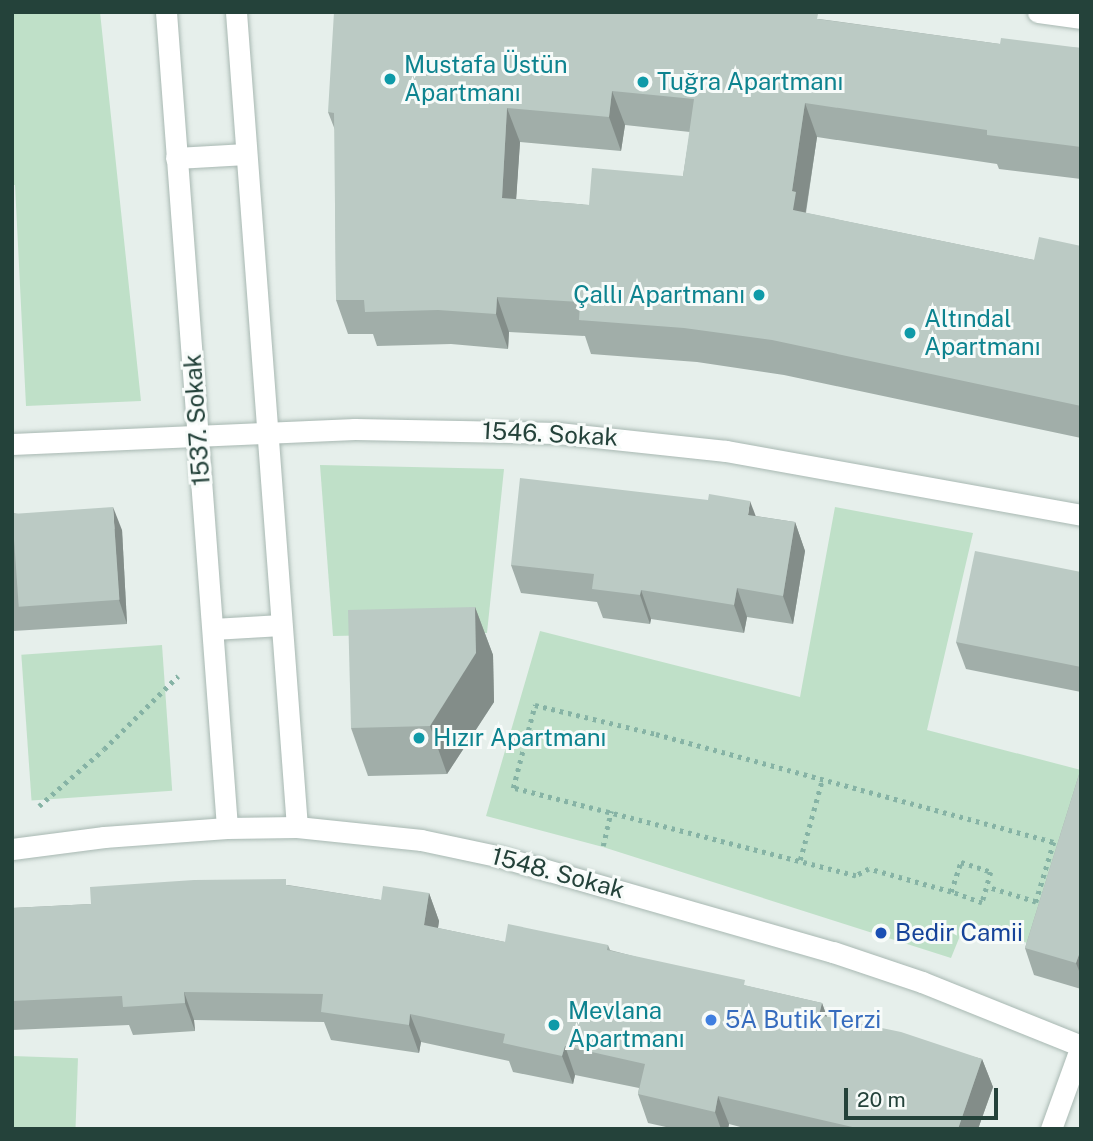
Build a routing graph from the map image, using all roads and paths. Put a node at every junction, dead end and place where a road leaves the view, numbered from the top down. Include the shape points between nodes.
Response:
1 (166, 12) edge
2 (236, 12) edge
3 (1038, 12) edge
4 (1081, 18) edge
5 (246, 154) junction
6 (176, 158) junction
7 (268, 431) junction
8 (198, 435) junction
9 (12, 444) edge
10 (1081, 516) edge
11 (282, 625) junction
12 (212, 629) junction
13 (181, 673) dead end
14 (822, 779) junction
15 (38, 807) dead end
16 (611, 811) junction
17 (296, 827) junction
18 (227, 828) junction
19 (603, 847) dead end
20 (12, 849) edge
21 (800, 860) junction
22 (987, 887) junction
23 (951, 892) junction
24 (1081, 1046) edge
25 (1051, 1129) edge

1 - 6 street, 1537. Sokak
2 - 5 street
3 - 4 street
5 - 6 street
5 - 7 street
6 - 8 street, 1537. Sokak
7 - 8 street, 1546. Sokak
7 - 10 street, 1546. Sokak via 464,429 646,440 726,450
7 - 11 street
8 - 9 street, 1546. Sokak
8 - 12 street, 1537. Sokak
11 - 12 street
11 - 17 street
12 - 18 street, 1537. Sokak
13 - 15 path
14 - 16 path via 535,705 513,788
14 - 21 path
14 - 22 path via 1054,842 1035,902
16 - 19 path
16 - 21 path
17 - 18 street, 1548. Sokak
17 - 24 street, 1548. Sokak via 435,843 728,919 922,982
18 - 20 street, 1548. Sokak
21 - 23 path via 856,876 872,869
22 - 23 path via 982,903
22 - 23 path via 991,872 961,862
24 - 25 street

